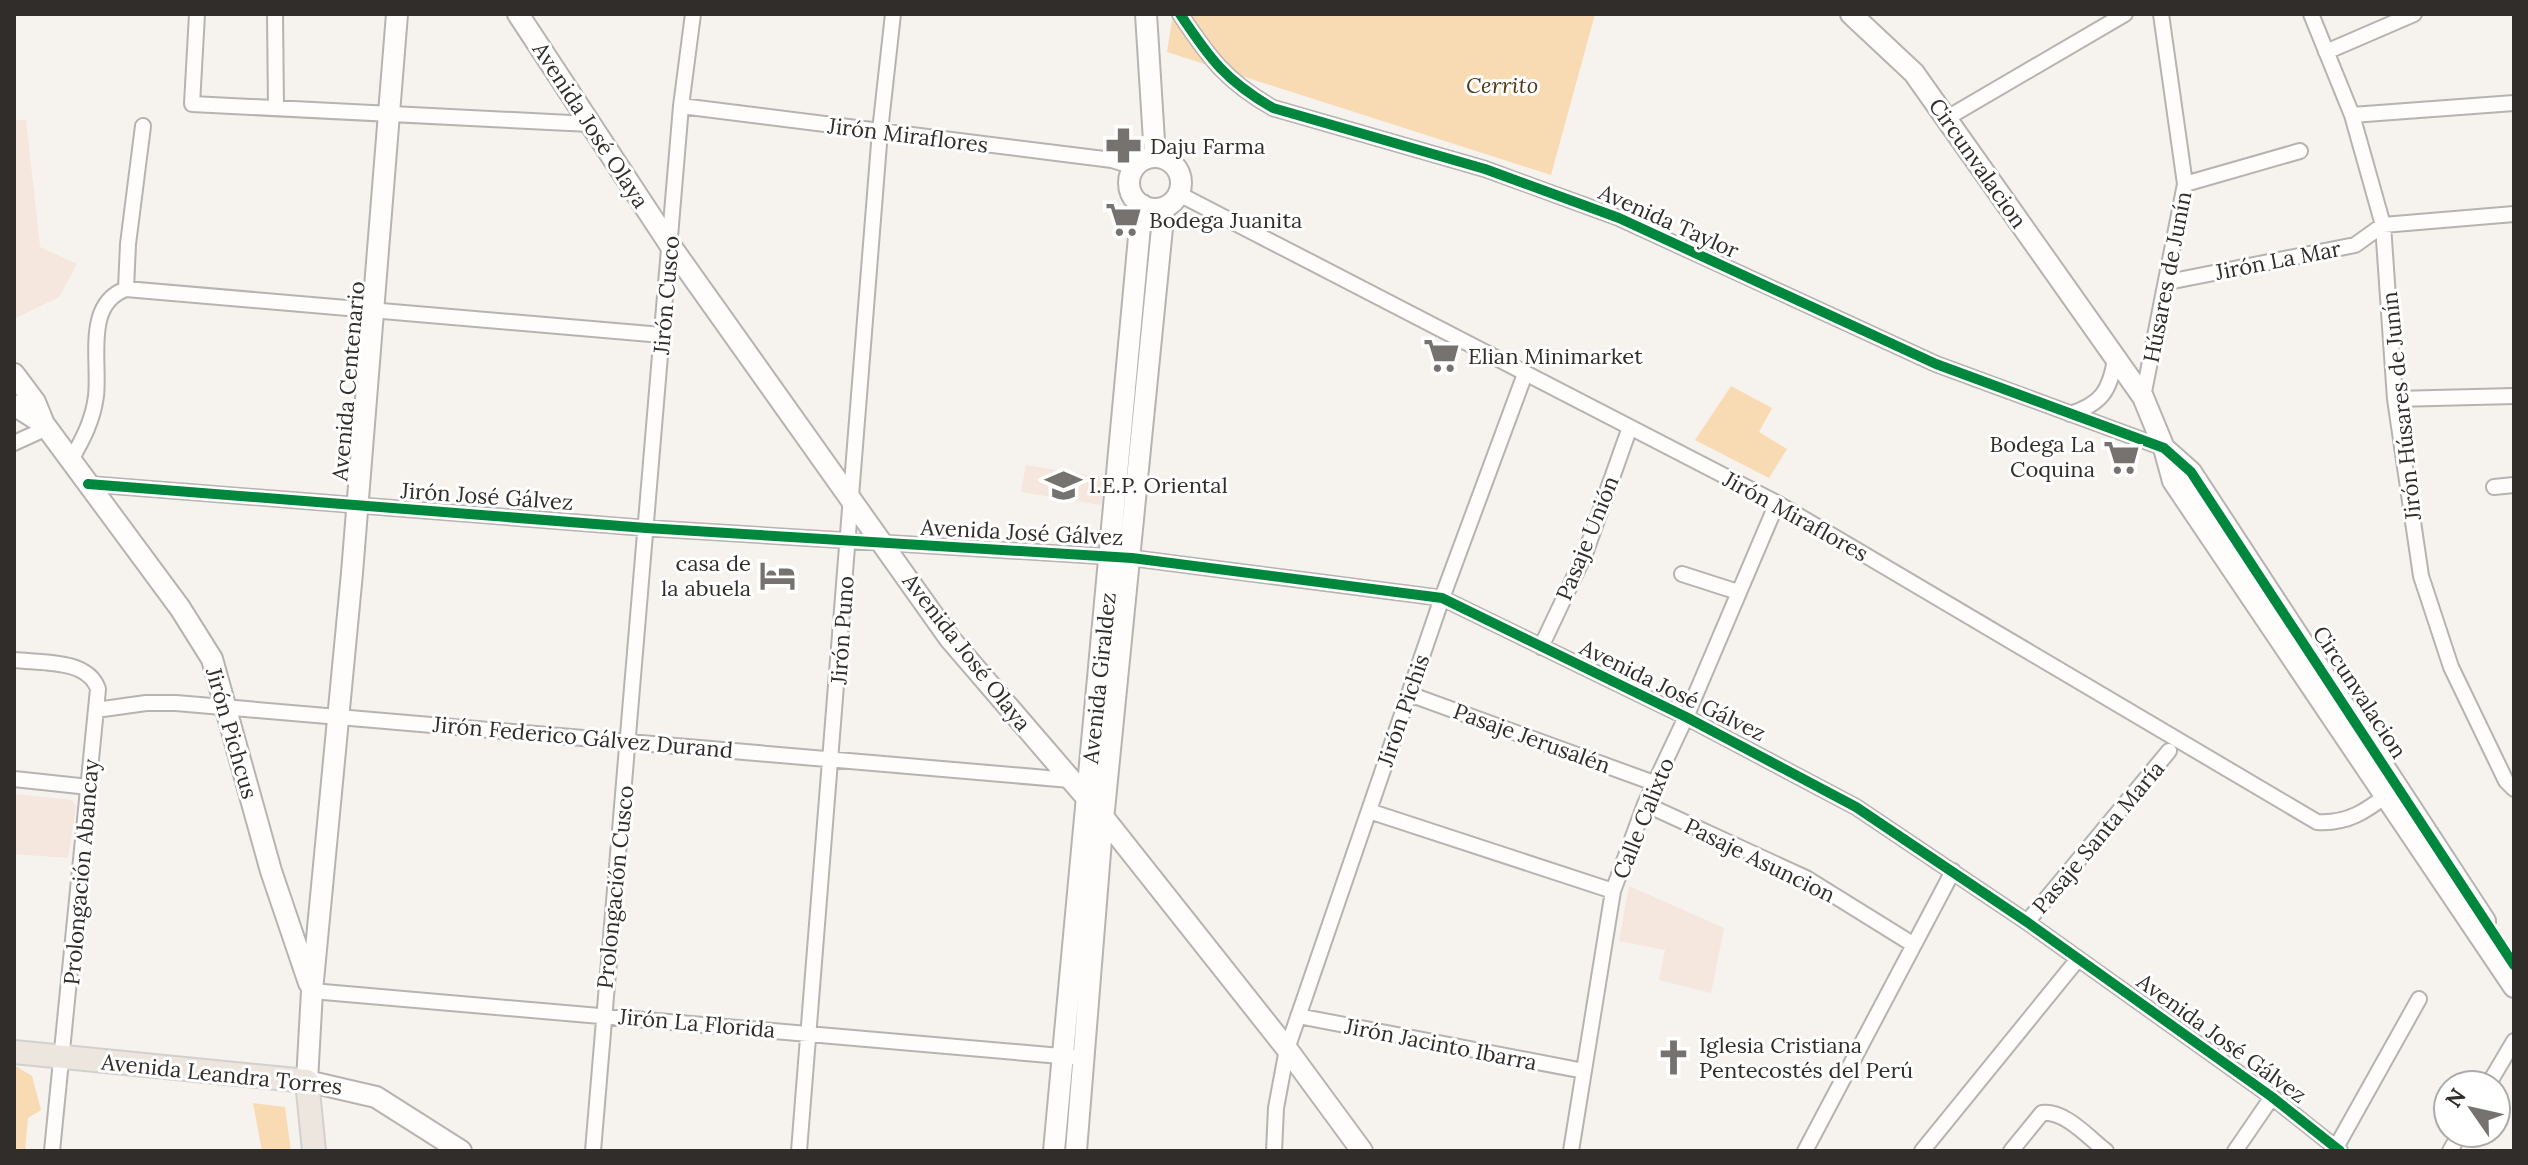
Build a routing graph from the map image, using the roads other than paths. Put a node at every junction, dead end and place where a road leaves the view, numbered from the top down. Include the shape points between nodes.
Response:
1 (197, 14) edge
2 (275, 14) edge
3 (397, 14) edge
4 (518, 14) edge
5 (693, 14) edge
6 (893, 14) edge
7 (1146, 14) edge
8 (1180, 14) edge
9 (1851, 14) edge
10 (2125, 14) edge
11 (2161, 14) edge
12 (2311, 14) edge
13 (2414, 14) edge
14 (2326, 52) junction
15 (2514, 103) edge
16 (681, 106) junction
17 (276, 108) junction
18 (389, 114) junction
19 (2352, 115) junction
20 (1947, 118) junction
21 (590, 124) junction
22 (143, 126) dead end
23 (880, 131) junction
24 (2300, 151) dead end
25 (1155, 157) junction
26 (1134, 167) junction
27 (2185, 184) junction
28 (1171, 201) junction
29 (1142, 205) junction
30 (2514, 214) edge
31 (2383, 225) junction
32 (670, 245) junction
33 (2168, 282) junction
34 (126, 289) junction
35 (373, 310) junction
36 (662, 335) junction
37 (2115, 359) junction
38 (14, 374) edge
39 (1525, 374) junction
40 (2514, 396) edge
41 (2143, 397) junction
42 (2395, 399) junction
43 (14, 405) edge
44 (2070, 414) junction
45 (46, 426) junction
46 (1630, 427) junction
47 (14, 443) edge
48 (2164, 448) junction
49 (71, 460) junction
50 (88, 484) junction
51 (2514, 485) edge
52 (2494, 487) dead end
53 (852, 500) junction
54 (1777, 503) junction
55 (358, 506) junction
56 (646, 528) junction
57 (848, 542) junction
58 (883, 544) junction
59 (1122, 559) junction
60 (1682, 574) dead end
61 (1738, 592) junction
62 (1442, 598) junction
63 (1541, 647) junction
64 (14, 660) edge
65 (1409, 694) junction
66 (225, 708) junction
67 (96, 710) junction
68 (340, 715) junction
69 (1686, 717) junction
70 (630, 740) junction
71 (2169, 751) dead end
72 (832, 760) junction
73 (14, 779) edge
74 (1070, 780) junction
75 (2511, 780) edge
76 (1654, 783) junction
77 (89, 787) junction
78 (2391, 792) junction
79 (1087, 802) junction
80 (1645, 804) junction
81 (1369, 811) junction
82 (1104, 818) junction
83 (1953, 871) junction
84 (1613, 891) junction
85 (2027, 922) junction
86 (1914, 945) junction
87 (2078, 959) junction
88 (2514, 965) edge
89 (2514, 987) edge
90 (312, 991) junction
91 (2419, 999) dead end
92 (602, 1015) junction
93 (1298, 1016) junction
94 (810, 1032) junction
95 (2514, 1041) edge
96 (1287, 1049) junction
97 (14, 1052) edge
98 (63, 1057) junction
99 (1073, 1057) junction
100 (2497, 1069) edge
101 (1584, 1071) junction
102 (307, 1081) junction
103 (2272, 1097) junction
104 (2337, 1150) edge
105 (52, 1151) edge
106 (314, 1151) edge
107 (461, 1151) edge
108 (593, 1151) edge
109 (799, 1151) edge
110 (1054, 1151) edge
111 (1076, 1151) edge
112 (1274, 1151) edge
113 (1362, 1151) edge
114 (1571, 1151) edge
115 (1805, 1151) edge
116 (1922, 1151) edge
117 (2011, 1151) edge
118 (2106, 1151) edge
119 (2235, 1151) edge

1 - 17 street via 192,104
2 - 17 street
3 - 18 street, Avenida Centenario
4 - 21 street, Avenida José Olaya
5 - 16 street, Jirón Cusco
6 - 23 street, Jirón Puno
7 - 25 street
8 - 44 street, Avenida Taylor via 1212,63 1273,108 1485,169 1619,218 1936,364
9 - 20 street, Circunvalacion via 1914,73
10 - 20 street
11 - 27 street, Húsares de Junín
12 - 14 street, Jirón Húsares de Junín
13 - 14 street
14 - 19 street, Jirón Húsares de Junín
15 - 19 street
16 - 23 street, Jirón Miraflores
16 - 32 street, Jirón Cusco
17 - 18 street
18 - 21 street
18 - 35 street, Avenida Centenario
19 - 31 street, Jirón Húsares de Junín
20 - 37 street, Circunvalacion
21 - 32 street, Avenida José Olaya
22 - 34 street
23 - 26 street, Jirón Miraflores
23 - 53 street, Jirón Puno
24 - 27 street
25 - 26 street
25 - 28 street via 1178,171
26 - 29 street via 1129,188
27 - 33 street, Húsares de Junín
28 - 29 street
28 - 39 street, Jirón Miraflores
28 - 59 street, Avenida Giraldez
29 - 59 street, Avenida Giraldez
30 - 31 street
31 - 33 street, Jirón La Mar via 2355,245
31 - 42 street, Jirón Húsares de Junín
32 - 36 street, Jirón Cusco
32 - 53 street, Avenida José Olaya
33 - 41 street, Húsares de Junín
34 - 35 street
34 - 49 street via 112,294 100,311 96,397 89,429
35 - 36 street
35 - 55 street, Avenida Centenario
36 - 56 street, Jirón Cusco
37 - 41 street, Circunvalacion
37 - 44 street via 2103,397
38 - 45 street
39 - 46 street, Jirón Miraflores
39 - 62 street, Jirón Pichis
40 - 42 street
41 - 48 street, Circunvalacion
42 - 75 street, Jirón Húsares de Junín via 2421,576 2451,667
43 - 45 street
44 - 48 street, Avenida Taylor
45 - 47 street
45 - 49 street, Jirón Pichcus
46 - 54 street, Jirón Miraflores
46 - 63 street, Pasaje Unión via 1585,554
48 - 78 street, Circunvalacion via 2173,481
49 - 50 street, Jirón Pichcus
50 - 55 street, Jirón José Gálvez
50 - 66 street, Jirón Pichcus via 212,659
51 - 52 street
53 - 57 street, Jirón Puno
53 - 58 street, Avenida José Olaya
54 - 61 street, Calle Calixto
54 - 78 street, Jirón Miraflores via 2317,822 2337,824 2363,814
55 - 56 street, Jirón José Gálvez
55 - 68 street, Avenida Centenario
56 - 57 street, Jirón José Gálvez
56 - 70 street, Prolongación Cusco
57 - 58 street, Jirón José Gálvez
57 - 72 street, Jirón Puno
58 - 59 street, Avenida José Gálvez
58 - 74 street, Avenida José Olaya via 950,639
59 - 62 street, Avenida José Gálvez
59 - 79 street, Avenida Giraldez
59 - 82 street, Avenida Giraldez
60 - 61 street
61 - 69 street, Calle Calixto
62 - 63 street, Avenida José Gálvez
62 - 65 street, Jirón Pichis
63 - 69 street, Avenida José Gálvez
64 - 67 street, Prolongación Abancay via 88,672 98,689
65 - 76 street, Pasaje Jerusalén
65 - 81 street, Jirón Pichis
66 - 67 street, Jirón Federico Gálvez Durand via 146,703
66 - 68 street, Jirón Federico Gálvez Durand
66 - 90 street, Jirón Pichcus
67 - 77 street, Prolongación Abancay
68 - 70 street, Jirón Federico Gálvez Durand
68 - 90 street, Avenida Centenario
69 - 76 street, Calle Calixto
69 - 83 street, Avenida José Gálvez via 1856,807
70 - 72 street, Jirón Federico Gálvez Durand
70 - 92 street, Prolongación Cusco
71 - 85 street, Pasaje Santa María
72 - 74 street, Jirón Federico Gálvez Durand
72 - 94 street, Jirón Puno
73 - 77 street
74 - 79 street, Avenida José Olaya
76 - 80 street, Calle Calixto
77 - 98 street, Prolongación Abancay
78 - 88 street, Circunvalacion
78 - 89 street, Circunvalacion
79 - 82 street, Avenida José Olaya
79 - 99 street, Avenida Giraldez
80 - 84 street, Calle Calixto
80 - 86 street, Pasaje Asuncion via 1806,878
81 - 84 street
81 - 93 street, Jirón Pichis
82 - 96 street, Avenida José Olaya
82 - 99 street, Avenida Giraldez
83 - 85 street, Avenida José Gálvez
83 - 86 street
84 - 101 street, Calle Calixto
85 - 87 street, Avenida José Gálvez
86 - 115 street
87 - 103 street, Avenida José Gálvez
87 - 116 street
90 - 92 street, Jirón La Florida
90 - 102 street, Avenida Centenario
91 - 104 street
92 - 94 street, Jirón La Florida
92 - 108 street, Prolongación Cusco
93 - 96 street, Jirón Pichis
93 - 101 street, Jirón Jacinto Ibarra
94 - 99 street, Jirón La Florida
94 - 109 street, Jirón Puno
95 - 100 street
96 - 112 street, Jirón Pichis
96 - 113 street, Avenida José Olaya
97 - 98 main road, Avenida Leandra Torres
98 - 102 main road, Avenida Leandra Torres
98 - 105 street, Prolongación Abancay
99 - 110 street, Avenida Giraldez
99 - 111 street, Avenida Giraldez
101 - 114 street, Calle Calixto
102 - 106 main road, Avenida Centenario
102 - 107 street, Avenida Leandra Torres via 376,1097
103 - 104 street, Avenida José Gálvez
103 - 119 street
117 - 118 street via 2042,1113 2061,1116

